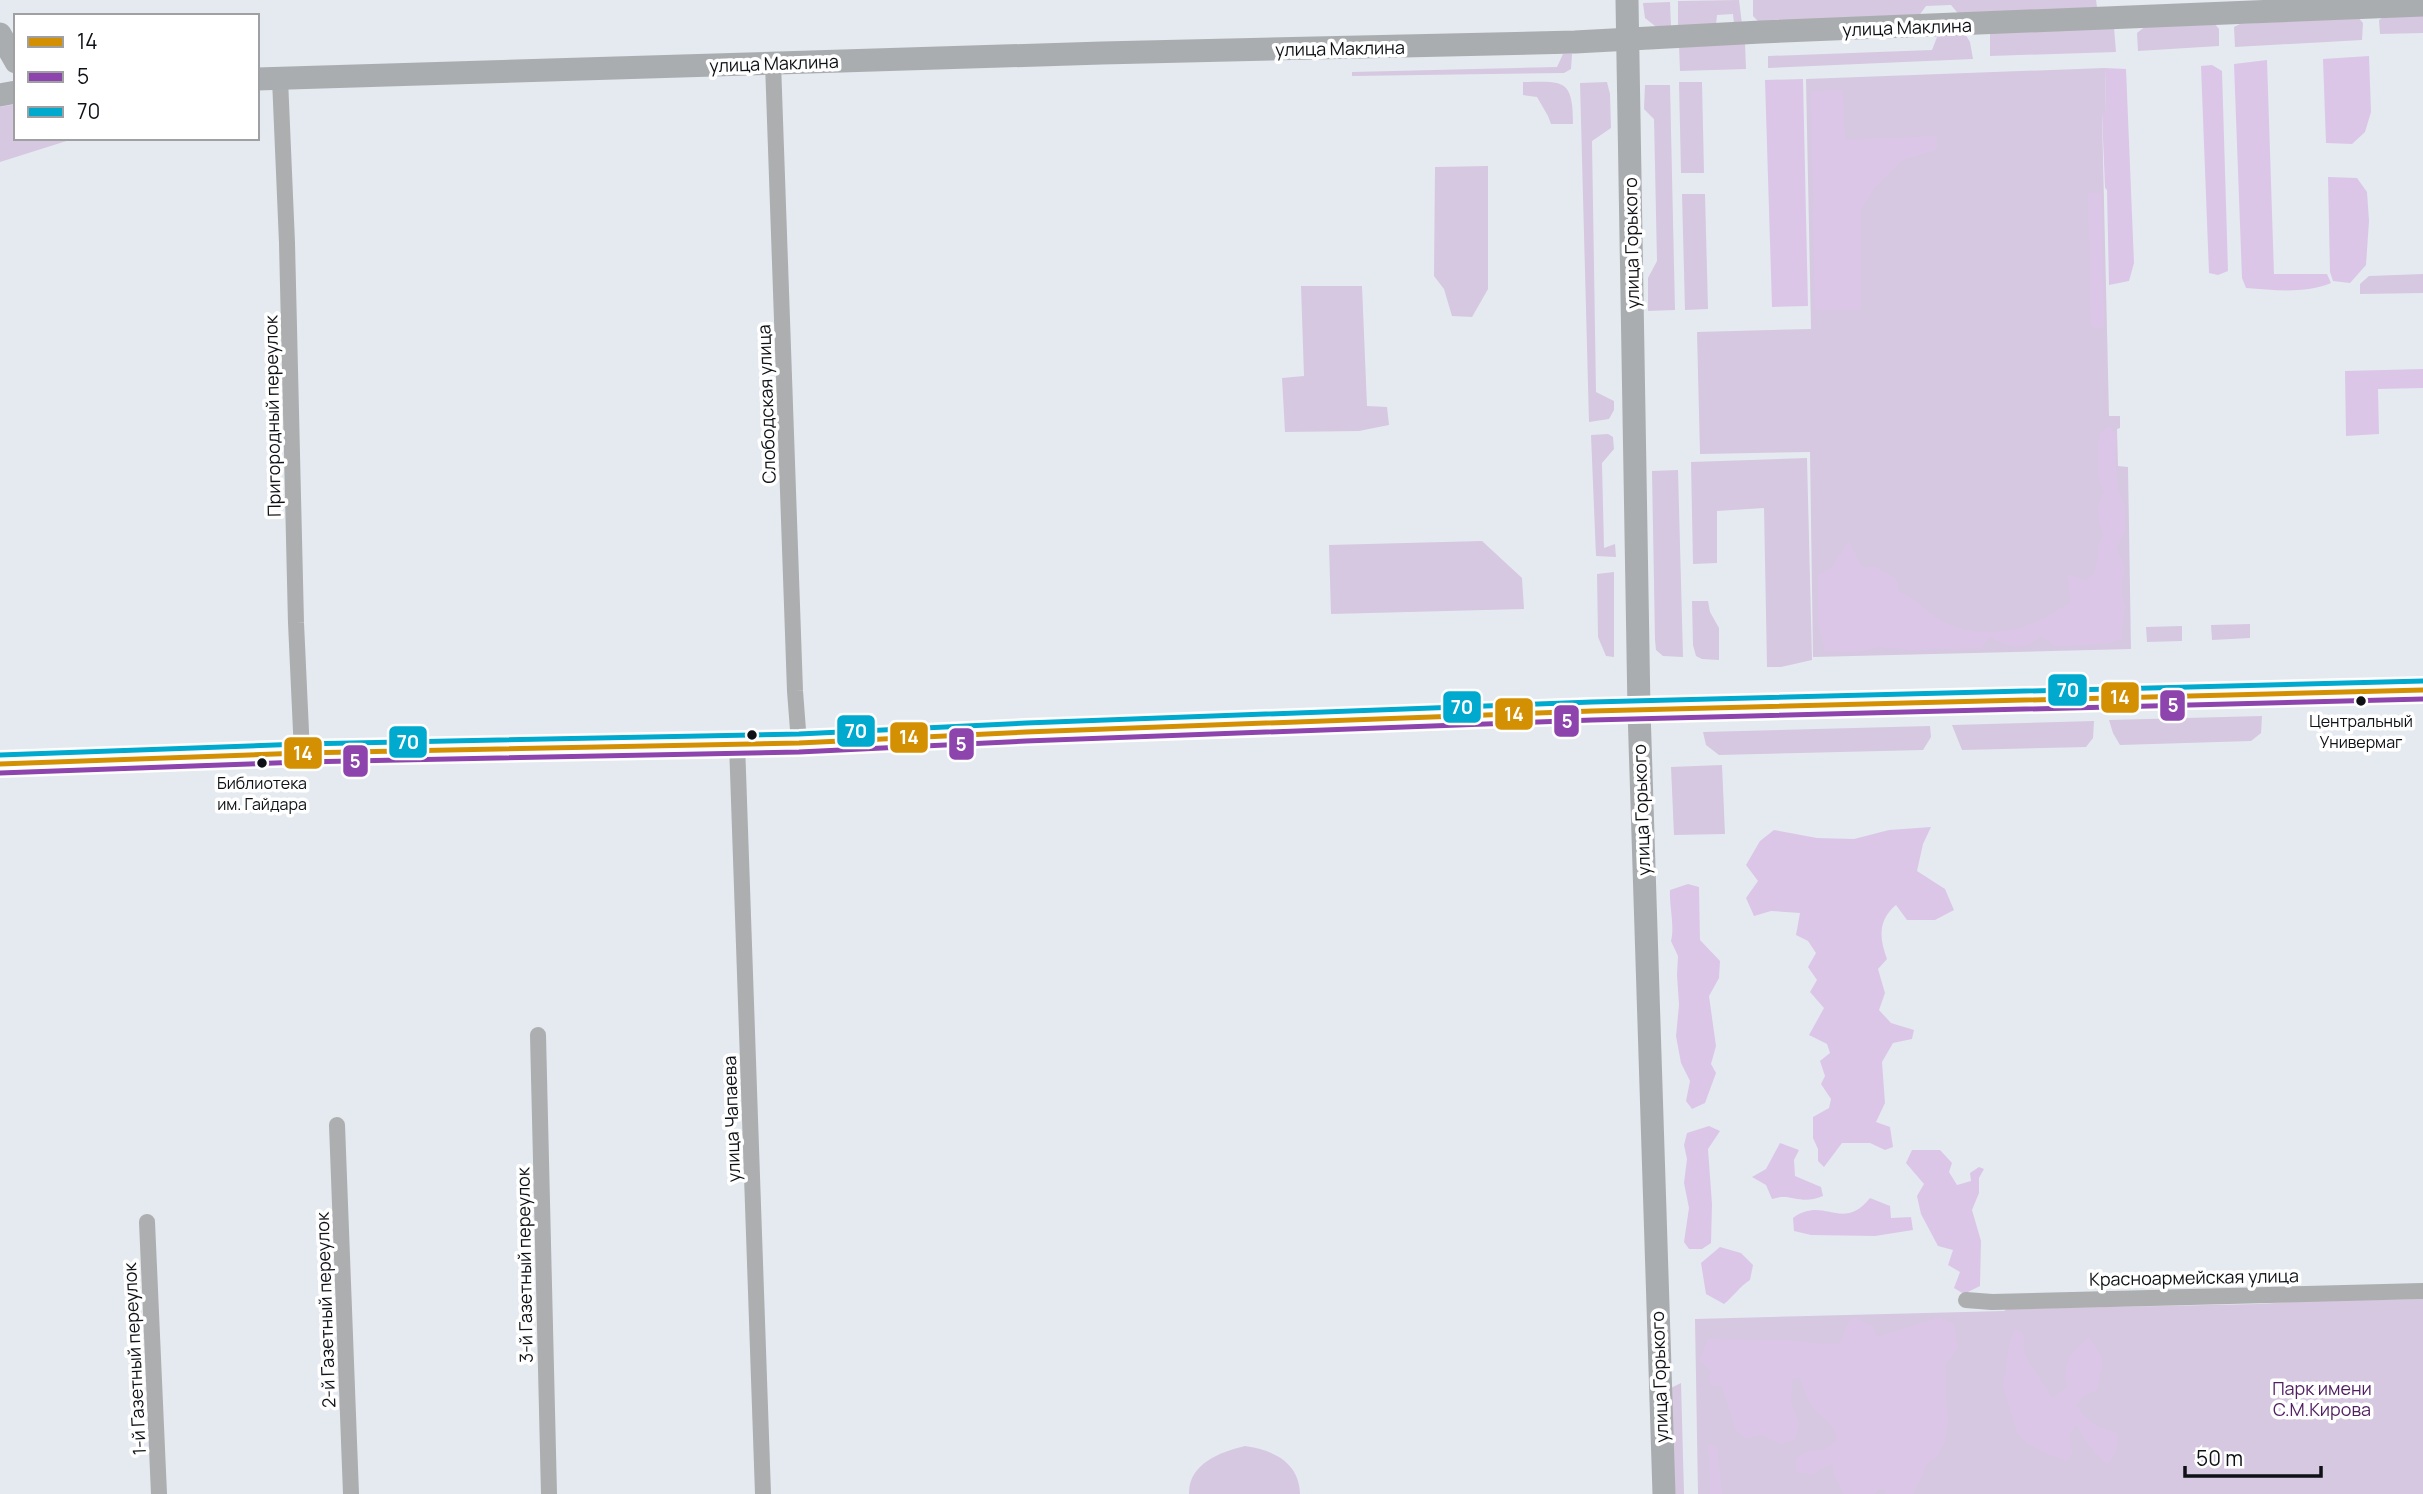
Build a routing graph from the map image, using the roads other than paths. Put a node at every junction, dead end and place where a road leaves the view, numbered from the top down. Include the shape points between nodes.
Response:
1 (1627, 0) edge
2 (2330, 4) edge
3 (2423, 5) edge
4 (0, 34) edge
5 (1629, 39) junction
6 (14, 58) edge
7 (773, 63) junction
8 (269, 79) edge
9 (2423, 690) edge
10 (1639, 710) junction
11 (737, 743) junction
12 (799, 743) junction
13 (302, 753) junction
14 (0, 764) edge
15 (538, 1035) dead end
16 (337, 1125) dead end
17 (147, 1222) dead end
18 (2423, 1291) edge
19 (1966, 1300) dead end
20 (159, 1494) edge
21 (351, 1494) edge
22 (549, 1494) edge
23 (763, 1494) edge
24 (1664, 1494) edge

1 - 5 street, улица Горького
2 - 3 street, улица Маклина
2 - 5 street, улица Маклина
4 - 6 street
5 - 7 street, улица Маклина
5 - 10 street, улица Горького
7 - 8 street, улица Маклина
7 - 12 street, Слободская улица
8 - 13 street, Пригородный переулок via 287,243
9 - 10 street
10 - 12 street
10 - 24 street, улица Горького
11 - 12 street
11 - 13 street
11 - 23 street, улица Чапаева
13 - 14 street
15 - 22 street, 3-й Газетный переулок
16 - 21 street, 2-й Газетный переулок
17 - 20 street, 1-й Газетный переулок
18 - 19 street, Красноармейская улица

